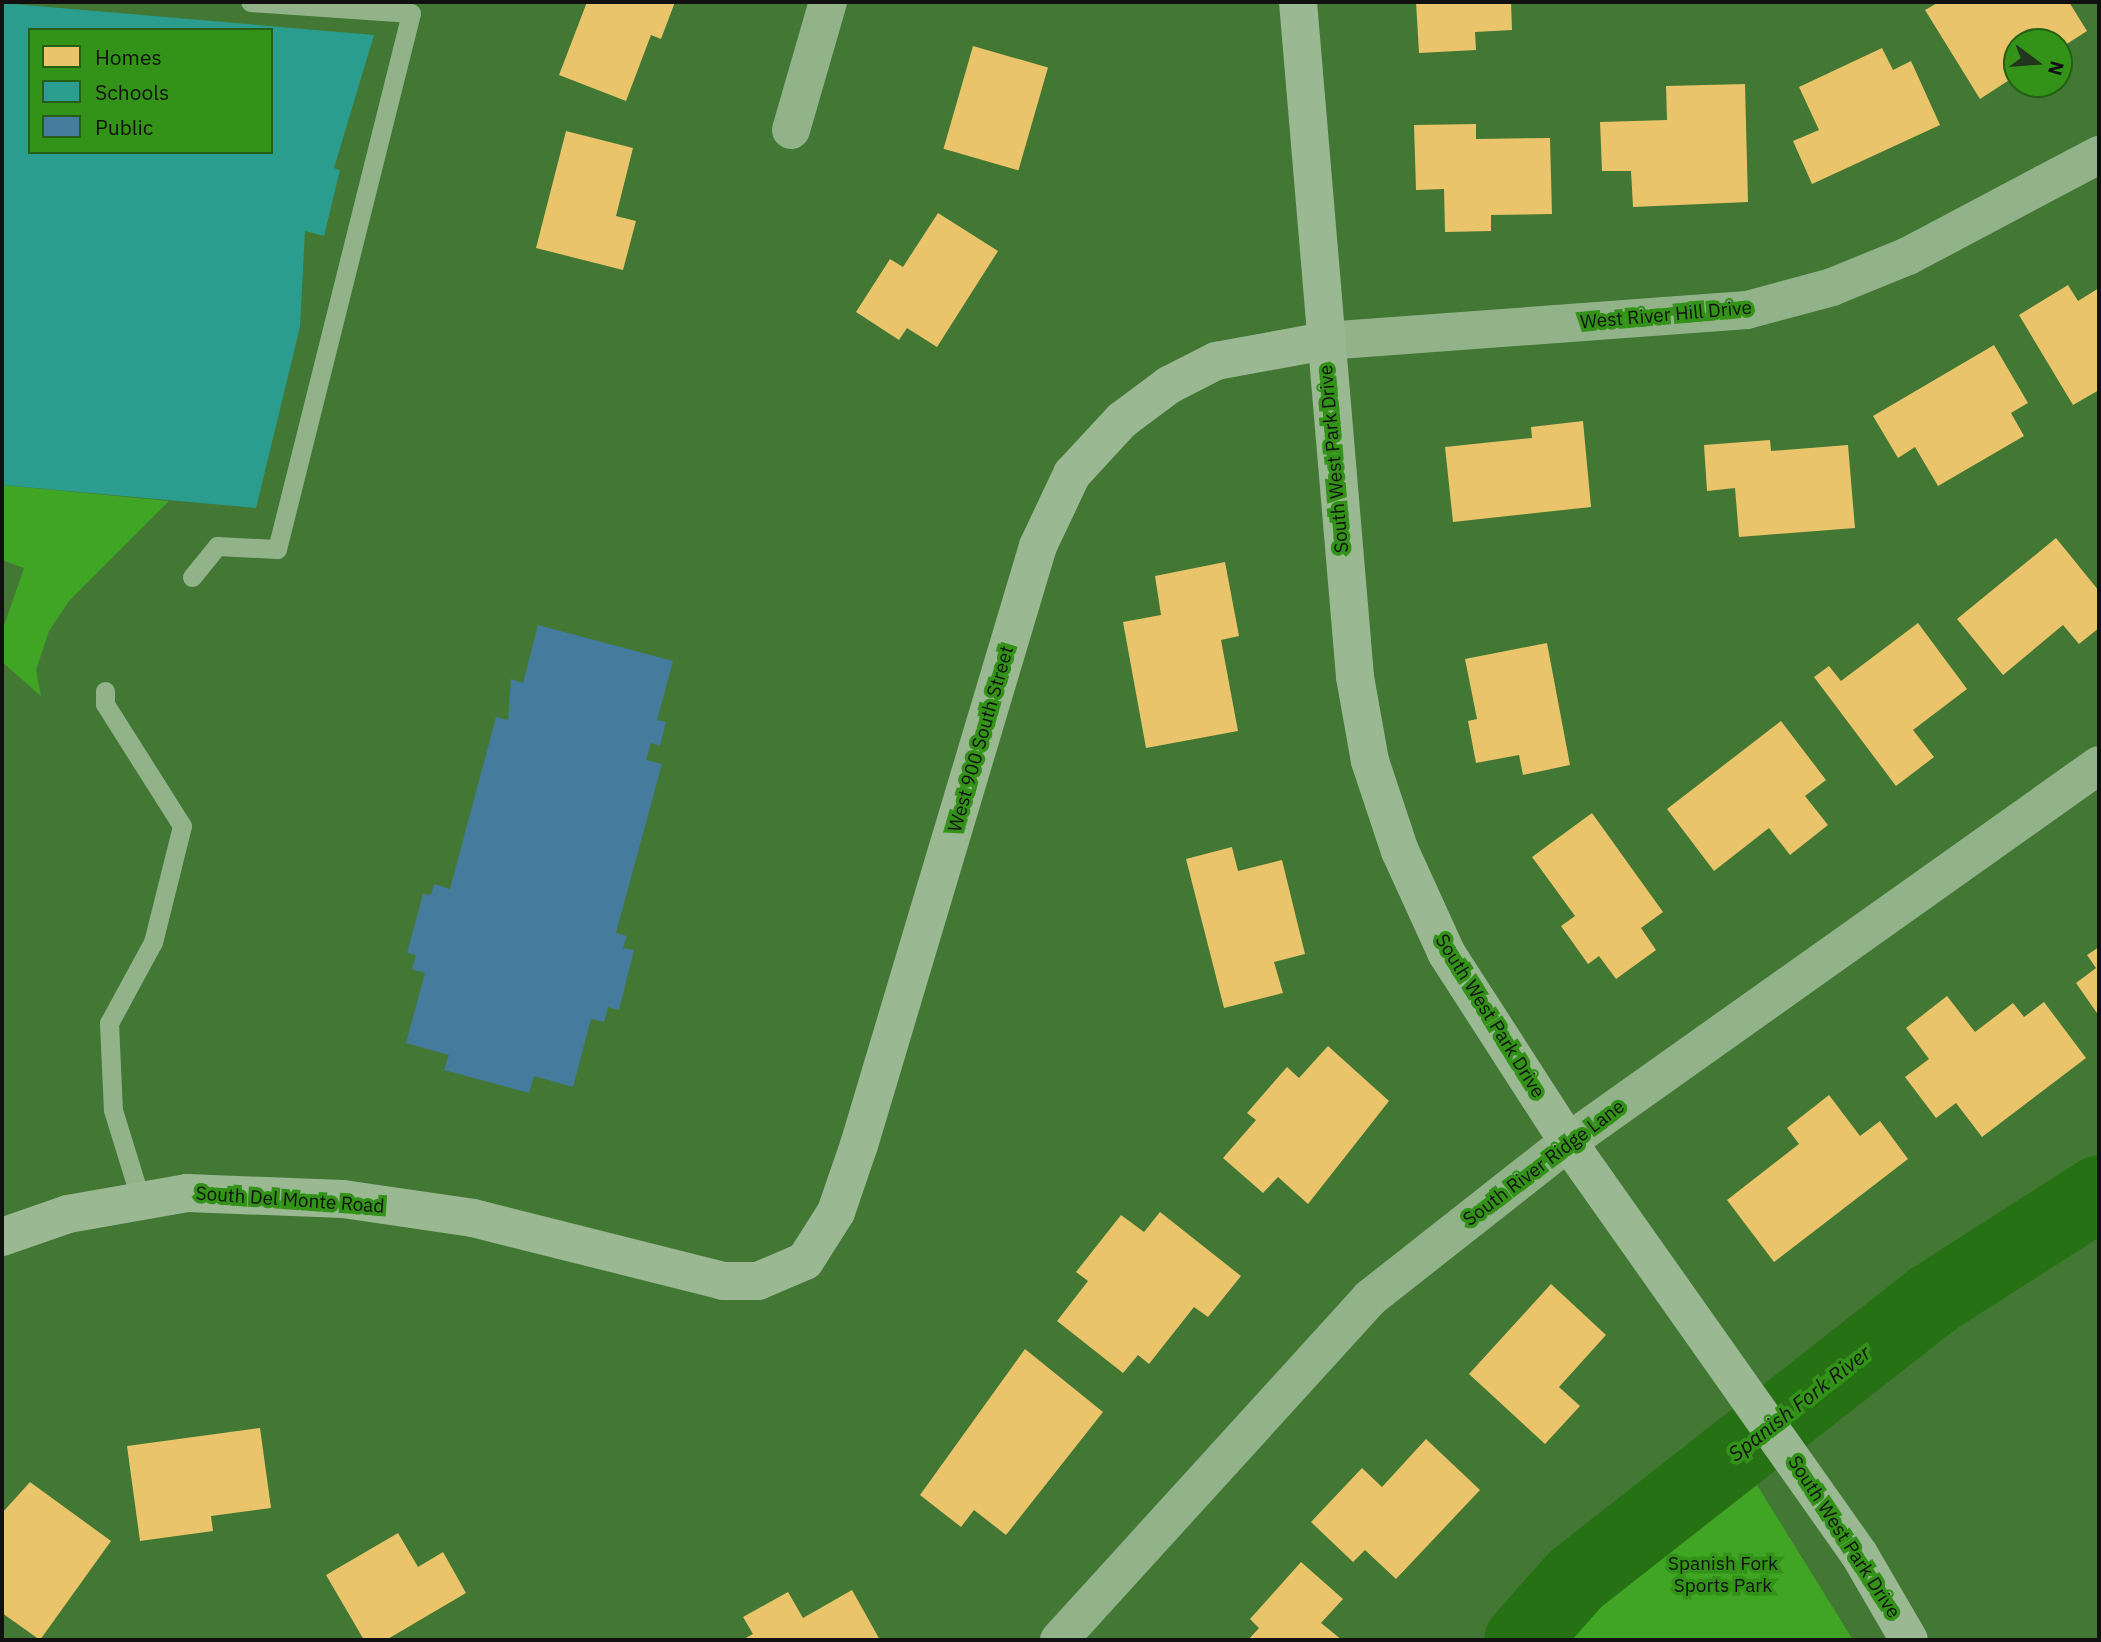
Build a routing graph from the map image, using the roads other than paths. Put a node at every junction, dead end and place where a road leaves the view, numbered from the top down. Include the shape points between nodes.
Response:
1 (250, 2) edge
2 (828, 2) edge
3 (1298, 2) edge
4 (790, 130) dead end
5 (2099, 155) edge
6 (1325, 341) junction
7 (192, 577) dead end
8 (105, 691) dead end
9 (2099, 765) edge
10 (1568, 1142) junction
11 (141, 1201) junction
12 (2, 1237) edge
13 (784, 1274) joint
14 (1059, 1640) edge
15 (1909, 1640) edge

1 - 7 lane via 411,13 277,549 217,546
2 - 4 street
3 - 6 street, South West Park Drive
5 - 6 street, West River Hill Drive via 1908,256 1832,287 1747,310
6 - 10 street, South West Park Drive via 1344,582 1370,761 1400,851 1447,954
6 - 13 street, West 900 South Street via 1216,361 1169,385 1122,420 1072,474 1038,545 836,1212 805,1261
8 - 11 lane via 105,704 182,826 153,942 108,1023 113,1110
9 - 10 street, South River Ridge Lane
10 - 14 street, South River Ridge Lane via 1370,1298
10 - 15 street, South West Park Drive via 1859,1554
11 - 12 street, South Del Monte Road via 68,1214
11 - 13 street, South Del Monte Road via 187,1193 343,1199 473,1218 723,1281

